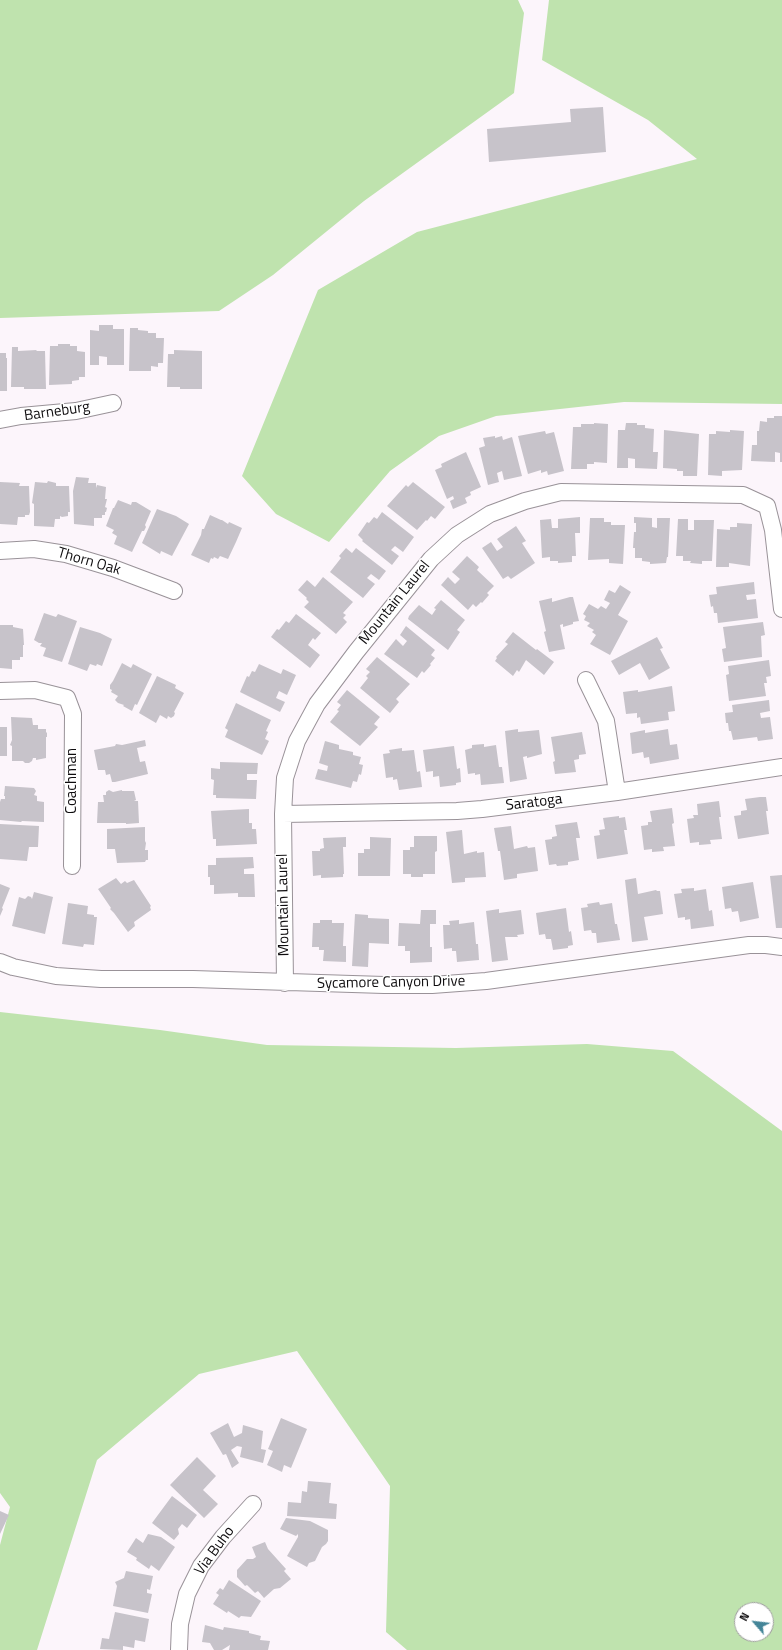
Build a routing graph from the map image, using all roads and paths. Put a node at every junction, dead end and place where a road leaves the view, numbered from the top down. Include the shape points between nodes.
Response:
1 (113, 402) dead end
2 (0, 420) edge
3 (0, 551) edge
4 (174, 591) dead end
5 (782, 609) edge
6 (586, 680) dead end
7 (0, 691) edge
8 (782, 767) edge
9 (617, 792) junction
10 (283, 814) junction
11 (72, 866) dead end
12 (782, 948) edge
13 (0, 962) edge
14 (286, 983) junction
15 (253, 1504) dead end
16 (179, 1650) edge

1 - 2 street, Barneburg via 76,411
3 - 4 street, Thorn Oak via 34,549 66,554
5 - 10 street, Mountain Laurel via 773,530 767,506 743,495 561,492 525,501 490,514 457,535 432,559 317,704 298,741 285,778
6 - 9 street via 606,721
7 - 11 street, Coachman via 35,690 66,698 73,714
8 - 9 street, Saratoga
9 - 10 street, Saratoga via 517,806 457,811
10 - 14 street, Mountain Laurel
12 - 14 street, Sycamore Canyon Drive via 749,945 478,982 432,985
13 - 14 street, Sycamore Canyon Drive via 56,976
15 - 16 street, Via Buho via 201,1566 187,1594 180,1624

